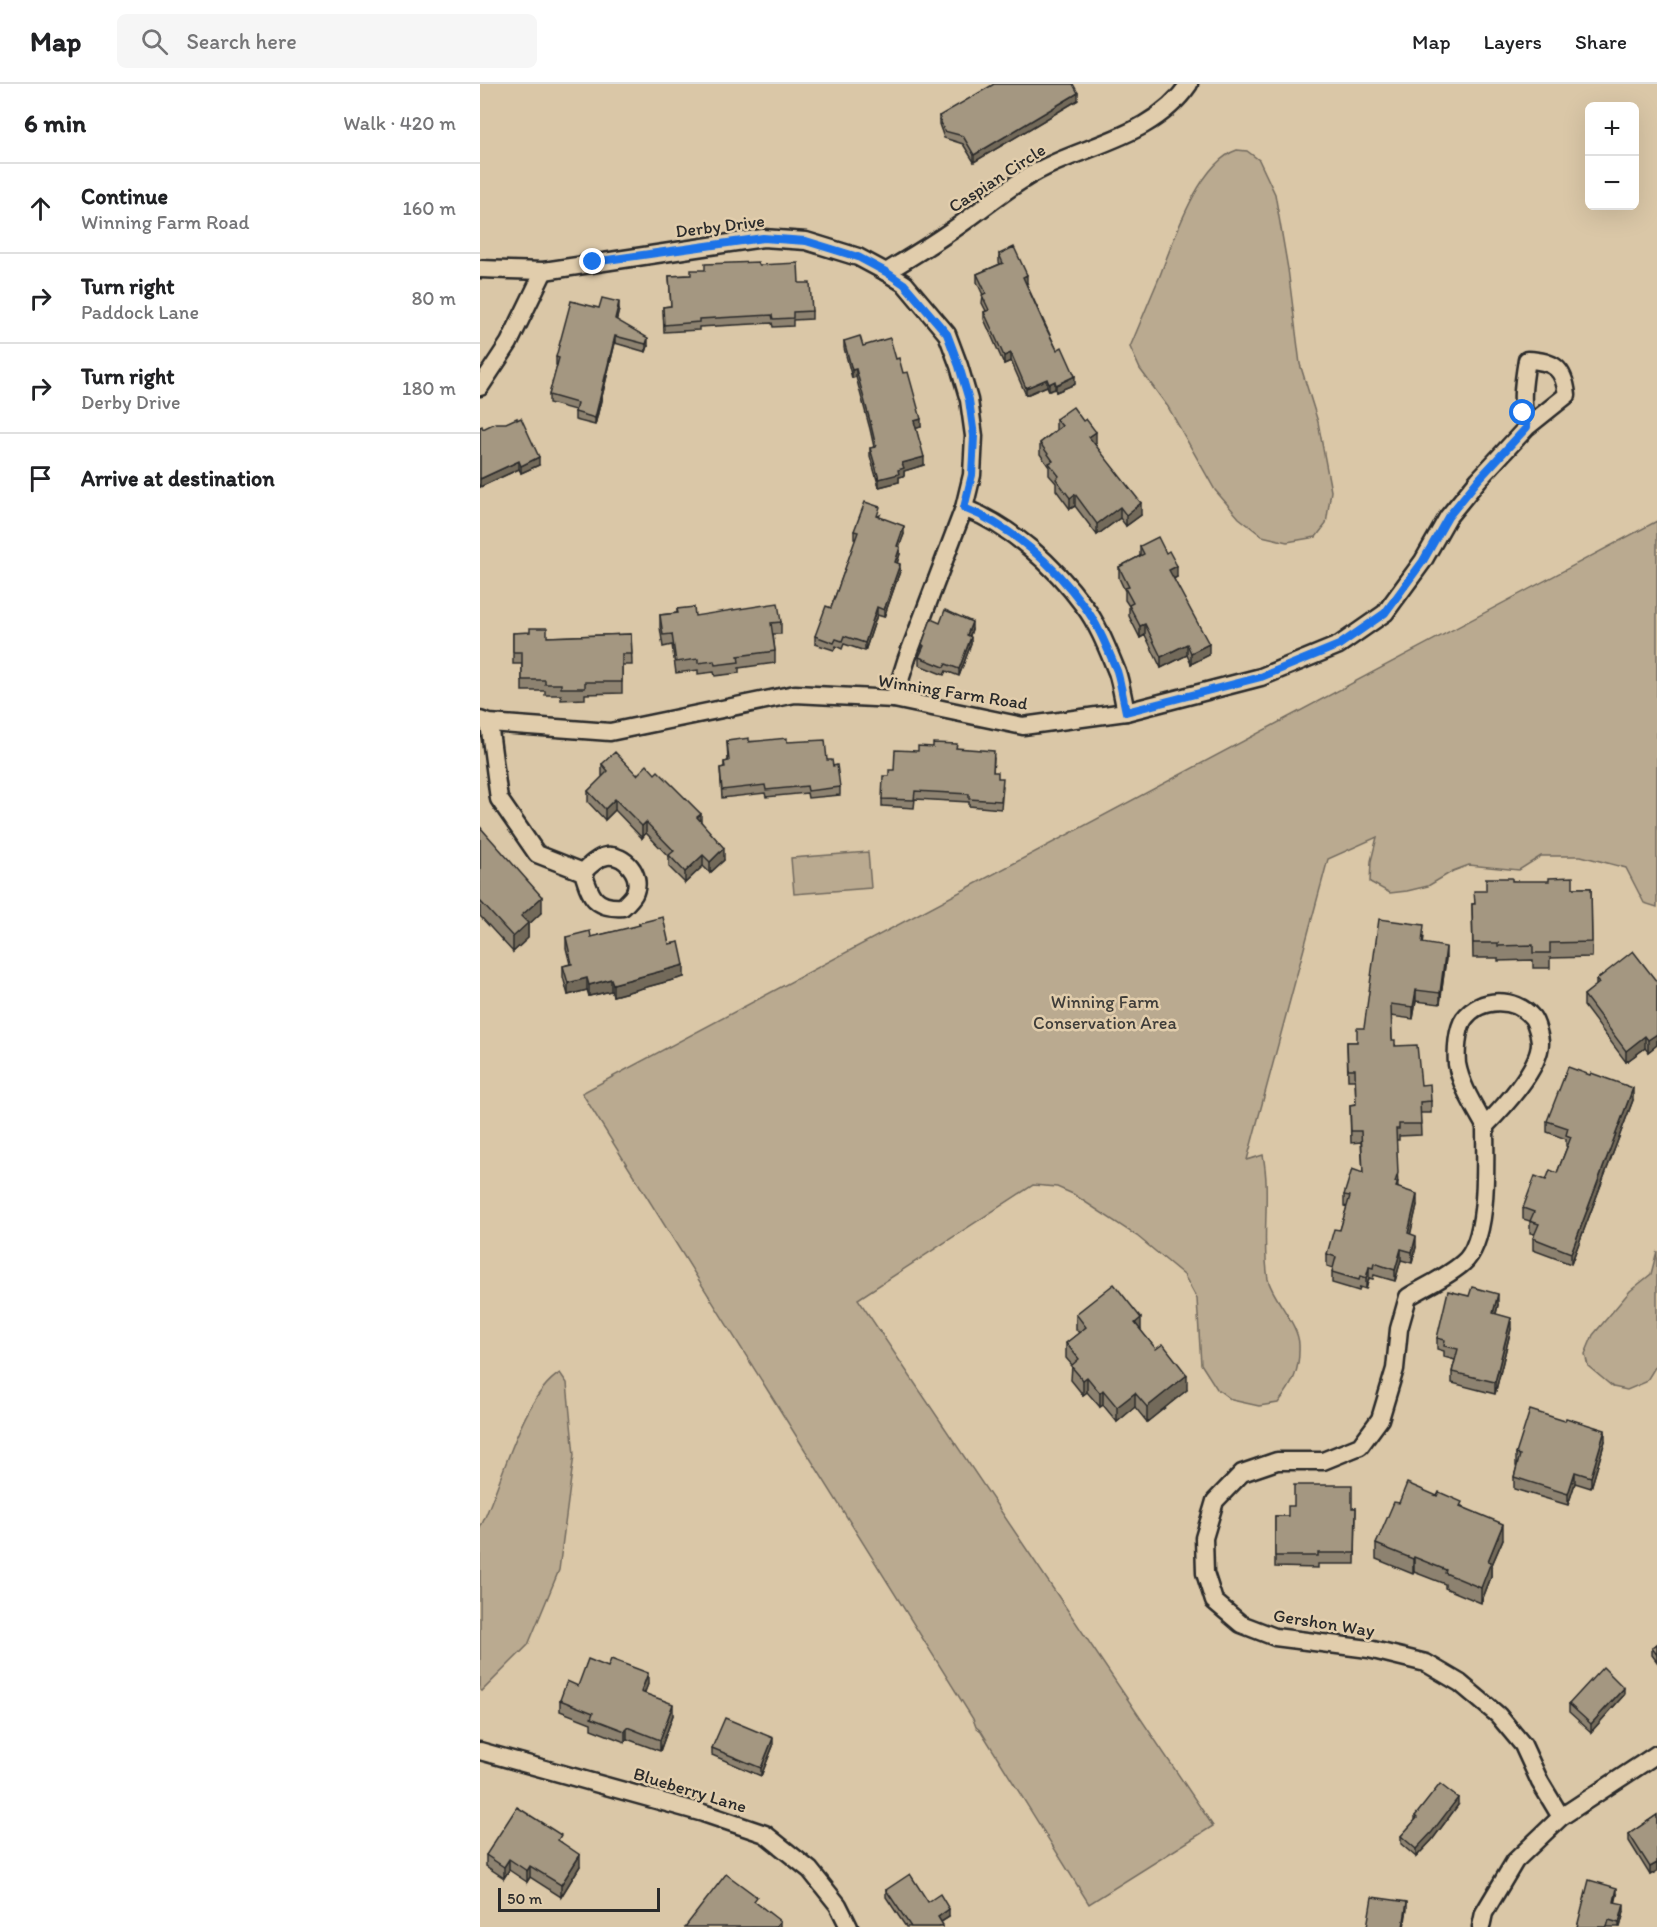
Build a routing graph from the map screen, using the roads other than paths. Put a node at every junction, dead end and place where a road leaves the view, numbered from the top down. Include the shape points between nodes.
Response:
1 (1189, 84) edge
2 (480, 269) edge
3 (544, 270) junction
4 (886, 272) junction
5 (480, 387) edge
6 (1527, 427) dead end
7 (964, 508) junction
8 (894, 699) junction
9 (1126, 712) junction
10 (484, 722) edge
11 (583, 872) dead end
12 (1485, 1126) junction
13 (480, 1751) edge
14 (1657, 1754) edge
15 (1560, 1817) junction
16 (849, 1927) edge
17 (1481, 1927) edge

1 - 4 street, Caspian Circle via 1178,100 1147,124 1059,159 1023,179 946,235
2 - 3 street, Derby Drive
3 - 4 street, Derby Drive via 763,238 806,241 858,257
3 - 5 street via 509,343
4 - 7 street, Derby Drive via 904,284 947,334 959,366 974,436 972,475
6 - 9 street, Winning Farm Road via 1448,517 1423,561 1385,613 1339,645 1261,677
7 - 8 street, Derby Drive
7 - 9 street via 987,517 1010,533 1048,565 1085,607 1118,674
8 - 9 street, Winning Farm Road via 1023,726
8 - 10 street, Winning Farm Road via 795,694 610,732
10 - 11 street via 499,799 537,854
12 - 12 street, Gershon Way via 1501,1111 1534,1065 1540,1044 1534,1018 1517,1005 1499,1002 1479,1006 1464,1020 1458,1038 1457,1063 1464,1088
12 - 15 street, Gershon Way via 1480,1234 1465,1262 1408,1297 1399,1329 1395,1369 1380,1419 1360,1446 1323,1461 1277,1461 1242,1473 1215,1501 1204,1538 1204,1573 1214,1601 1241,1624 1275,1637 1369,1648 1426,1663 1460,1683 1498,1715 1523,1745
13 - 16 street, Blueberry Lane via 765,1834 810,1870 838,1905
14 - 15 street
15 - 17 street via 1515,1861 1484,1913

